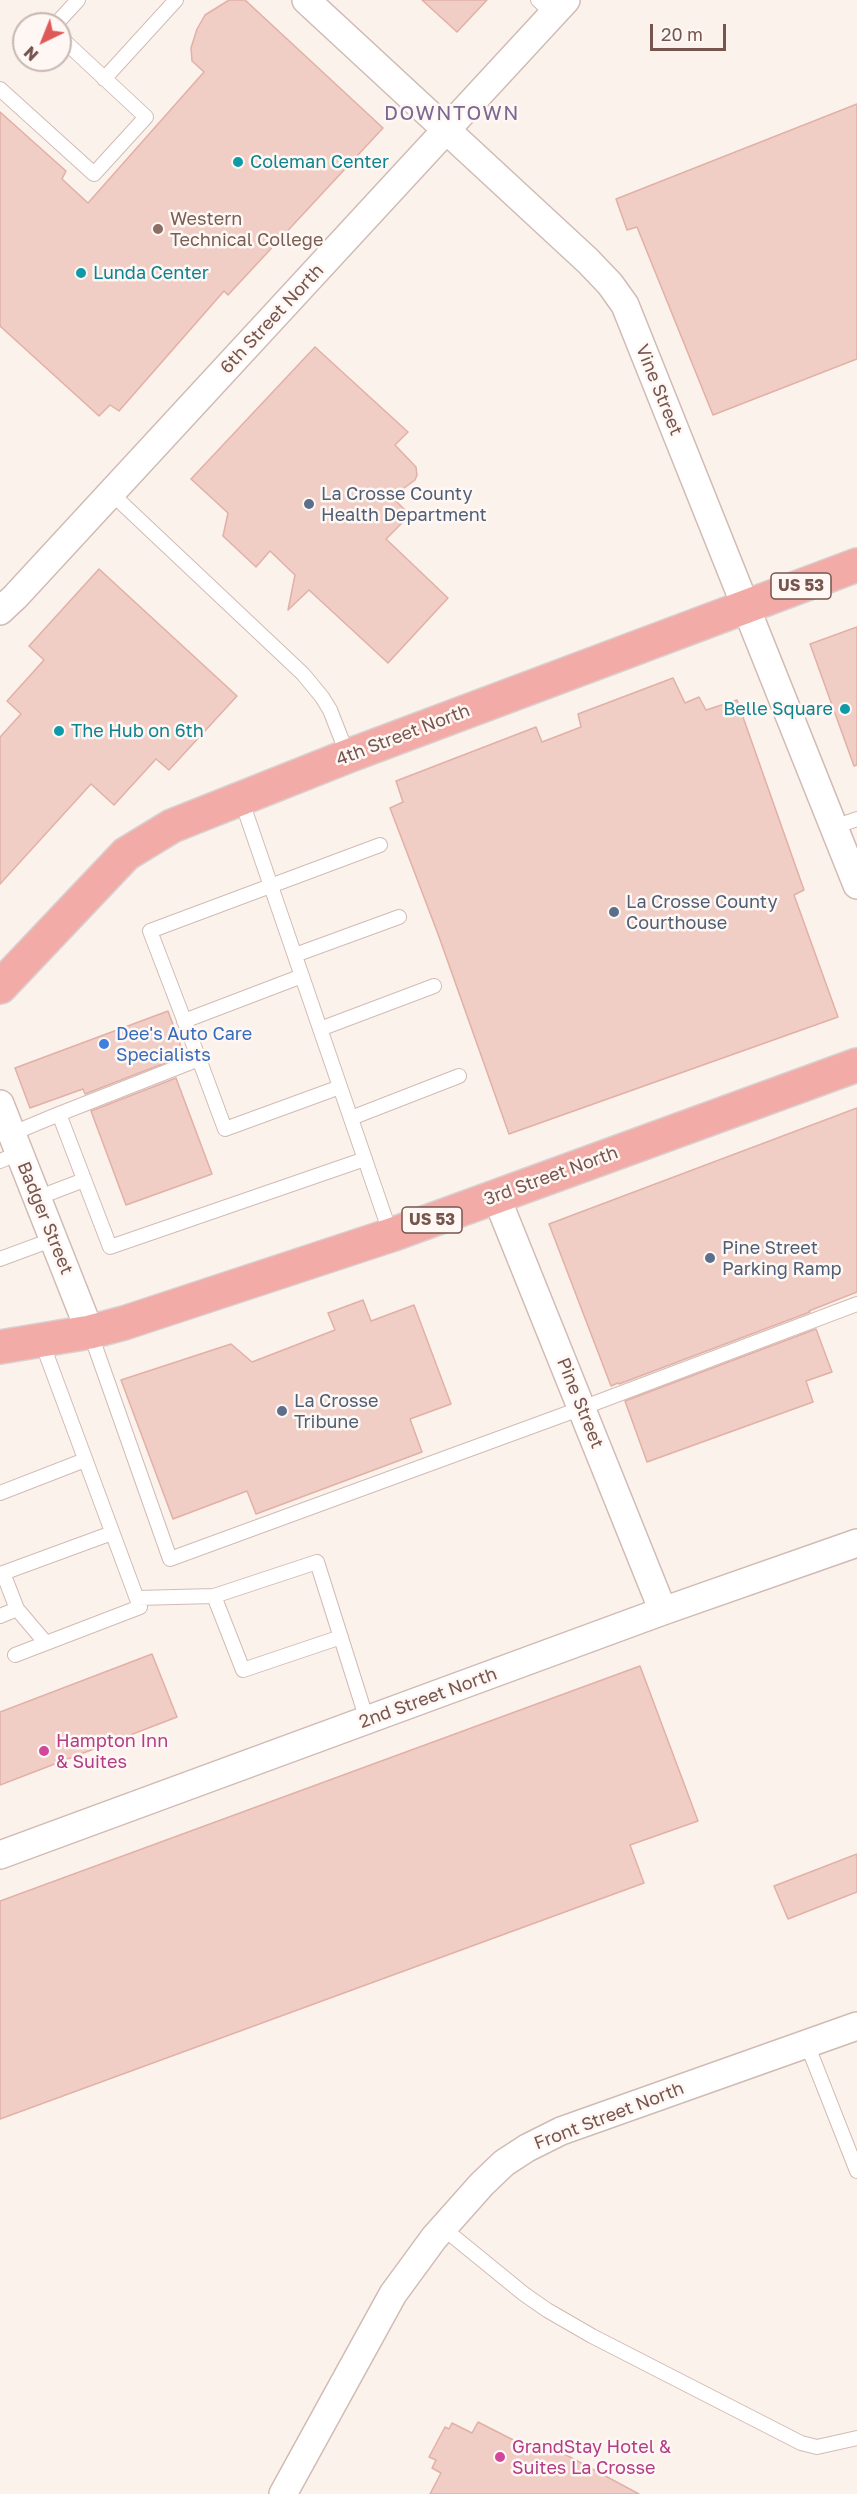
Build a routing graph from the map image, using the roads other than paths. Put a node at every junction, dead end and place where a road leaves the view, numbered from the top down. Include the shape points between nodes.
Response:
1 (78, 0) edge
2 (176, 0) edge
3 (306, 0) edge
4 (552, 5) edge
5 (67, 12) edge
6 (72, 48) edge
7 (104, 79) junction
8 (0, 89) edge
9 (447, 131) junction
10 (111, 493) junction
11 (857, 565) edge
12 (746, 608) junction
13 (0, 611) edge
14 (348, 756) junction
15 (241, 799) junction
16 (845, 823) edge
17 (380, 845) dead end
18 (271, 885) junction
19 (857, 885) edge
20 (399, 916) dead end
21 (294, 955) junction
22 (302, 976) junction
23 (434, 986) dead end
24 (0, 987) edge
25 (184, 1021) junction
26 (320, 1029) junction
27 (199, 1059) junction
28 (857, 1065) edge
29 (459, 1076) dead end
30 (340, 1087) junction
31 (0, 1104) edge
32 (59, 1114) junction
33 (351, 1118) junction
34 (10, 1150) edge
35 (365, 1159) junction
36 (84, 1180) junction
37 (496, 1196) junction
38 (37, 1198) junction
39 (391, 1235) junction
40 (54, 1239) junction
41 (0, 1259) edge
42 (857, 1304) edge
43 (90, 1332) junction
44 (41, 1340) junction
45 (0, 1347) edge
46 (582, 1408) junction
47 (85, 1460) junction
48 (0, 1493) edge
49 (112, 1533) junction
50 (857, 1544) edge
51 (2, 1574) edge
52 (214, 1596) junction
53 (137, 1598) junction
54 (17, 1609) junction
55 (663, 1611) junction
56 (0, 1616) edge
57 (341, 1637) junction
58 (45, 1642) junction
59 (15, 1655) dead end
60 (368, 1720) junction
61 (0, 1855) edge
62 (857, 2026) edge
63 (807, 2044) junction
64 (857, 2170) edge
65 (443, 2228) junction
66 (857, 2438) edge
67 (283, 2494) edge

1 - 5 lane
2 - 7 lane
3 - 9 street, Vine Street
4 - 9 street, 6th Street North
6 - 7 lane
7 - 8 lane via 146,117 94,174
9 - 10 street, 6th Street North
9 - 12 street, Vine Street via 588,261 625,305
10 - 13 street, 6th Street North
10 - 14 lane via 303,674 330,710
11 - 12 highway, 4th Street North / US 53
12 - 14 highway, 4th Street North / US 53
12 - 16 street, Vine Street
14 - 15 highway, 4th Street North / US 53
15 - 18 lane
15 - 24 highway, 4th Street North / US 53 via 172,826 126,854
16 - 19 street, Vine Street
17 - 18 lane
18 - 21 lane
18 - 25 lane via 150,931
20 - 21 lane
21 - 22 lane
22 - 25 lane
22 - 26 lane
23 - 26 lane
25 - 27 lane
26 - 30 lane
27 - 30 lane via 225,1129
27 - 32 lane
28 - 37 highway, 3rd Street North / US 53
29 - 33 lane
30 - 33 lane
31 - 34 street, Badger Street
32 - 34 lane
32 - 36 lane
33 - 35 lane
34 - 38 street, Badger Street
35 - 36 lane via 110,1247
35 - 39 lane
36 - 38 lane
37 - 39 highway, 3rd Street North / US 53
37 - 46 street, Pine Street
38 - 40 street, Badger Street
39 - 43 highway, 3rd Street North / US 53
40 - 41 lane
40 - 43 street, Badger Street
42 - 46 lane
43 - 44 highway, 3rd Street North / US 53
43 - 46 lane via 170,1559
44 - 45 highway, 3rd Street North / US 53
44 - 47 lane
46 - 55 street, Pine Street
47 - 48 lane
47 - 49 lane
49 - 51 lane
49 - 53 lane
50 - 55 street, 2nd Street North
51 - 54 lane
52 - 53 lane
52 - 57 lane via 243,1670
52 - 57 lane via 317,1562
53 - 58 lane via 140,1606
54 - 56 lane
54 - 58 lane
55 - 60 street, 2nd Street North
57 - 60 lane
58 - 59 lane
60 - 61 street, 2nd Street North
62 - 63 street, Front Street North
63 - 64 lane
63 - 65 street, Front Street North via 561,2131 527,2148 504,2163
65 - 66 lane via 547,2310 801,2443 817,2447
65 - 67 street, Front Street North via 393,2294

